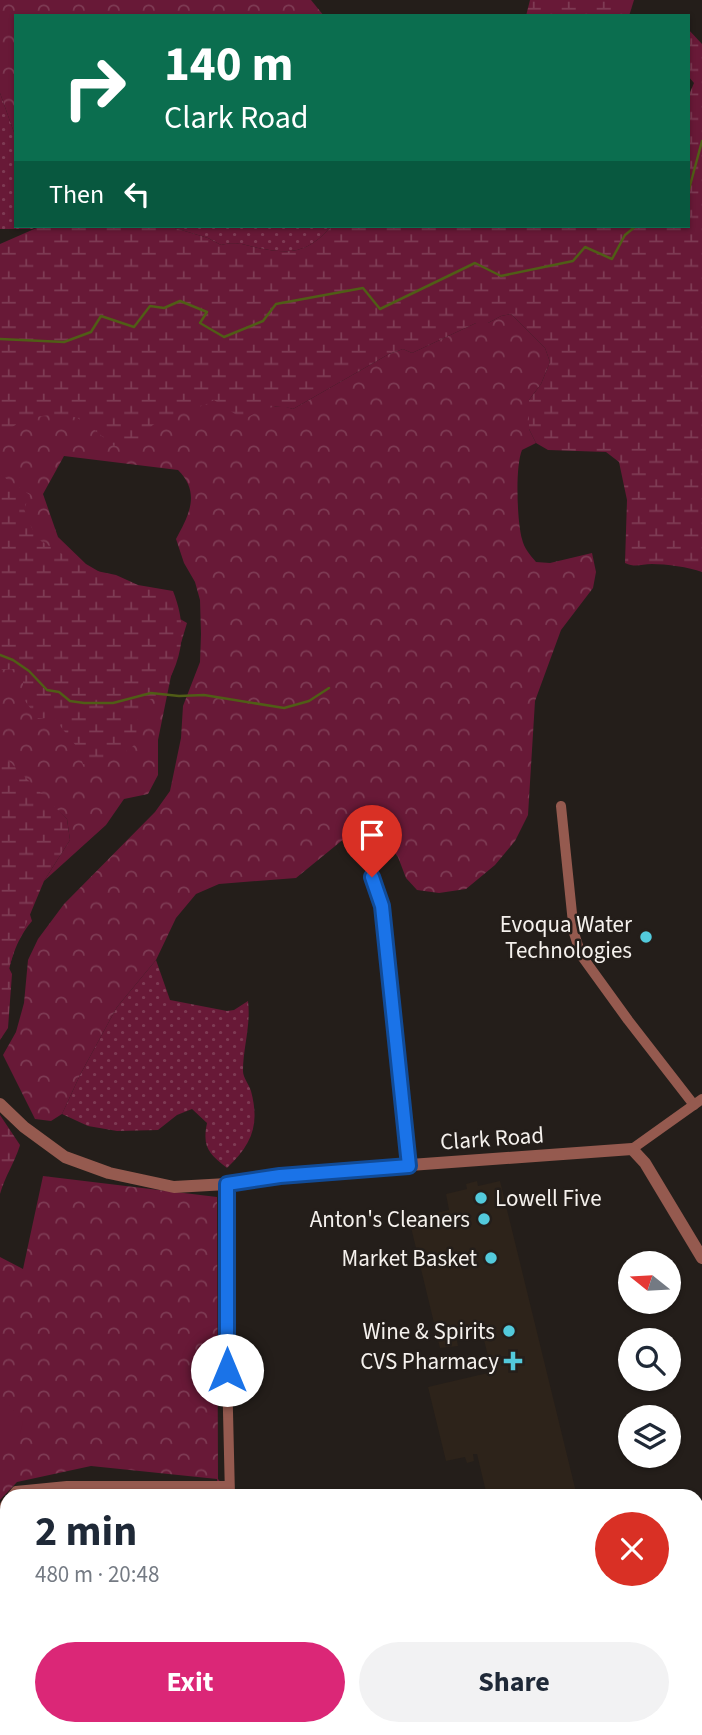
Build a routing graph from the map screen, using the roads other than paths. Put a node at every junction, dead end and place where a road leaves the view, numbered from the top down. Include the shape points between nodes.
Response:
1 (561, 806) dead end
2 (372, 877) dead end
3 (698, 1102) edge
4 (0, 1104) edge
5 (632, 1149) junction
6 (409, 1166) junction
7 (227, 1184) junction
8 (702, 1258) edge
9 (36, 1489) edge
10 (165, 1489) edge
11 (230, 1489) edge

1 - 3 street via 574,933 581,955 628,1020
2 - 6 street via 382,906
3 - 5 street
4 - 7 street, Clark Road via 65,1157 109,1173 174,1187
5 - 6 street, Clark Road
5 - 8 street
6 - 7 street, Clark Road
7 - 11 street
9 - 10 street

